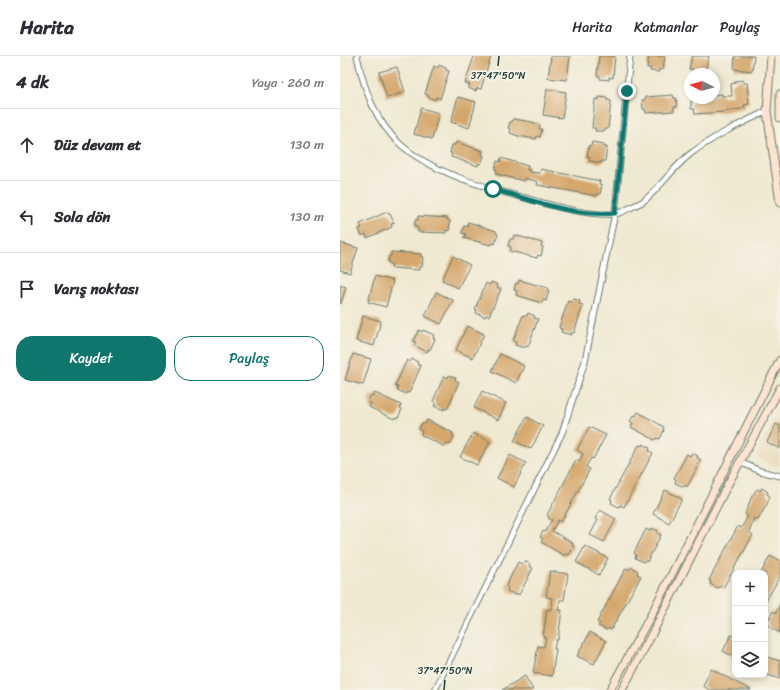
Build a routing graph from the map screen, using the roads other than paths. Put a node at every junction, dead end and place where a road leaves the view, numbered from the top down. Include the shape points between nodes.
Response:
1 (357, 56) edge
2 (630, 56) edge
3 (771, 56) edge
4 (780, 94) edge
5 (780, 103) edge
6 (767, 111) junction
7 (780, 118) edge
8 (780, 203) edge
9 (615, 213) junction
10 (780, 360) edge
11 (780, 388) edge
12 (740, 462) junction
13 (780, 476) edge
14 (435, 690) edge
15 (610, 690) edge
16 (622, 690) edge

1 - 9 street via 371,105 385,128 400,144 423,160 493,189 567,210
2 - 9 street
3 - 6 street
4 - 5 street
5 - 7 street
6 - 8 street
6 - 9 street via 692,152 645,200
9 - 14 street via 585,361 562,433
10 - 15 street via 651,615
11 - 12 street
12 - 13 street
12 - 16 street

